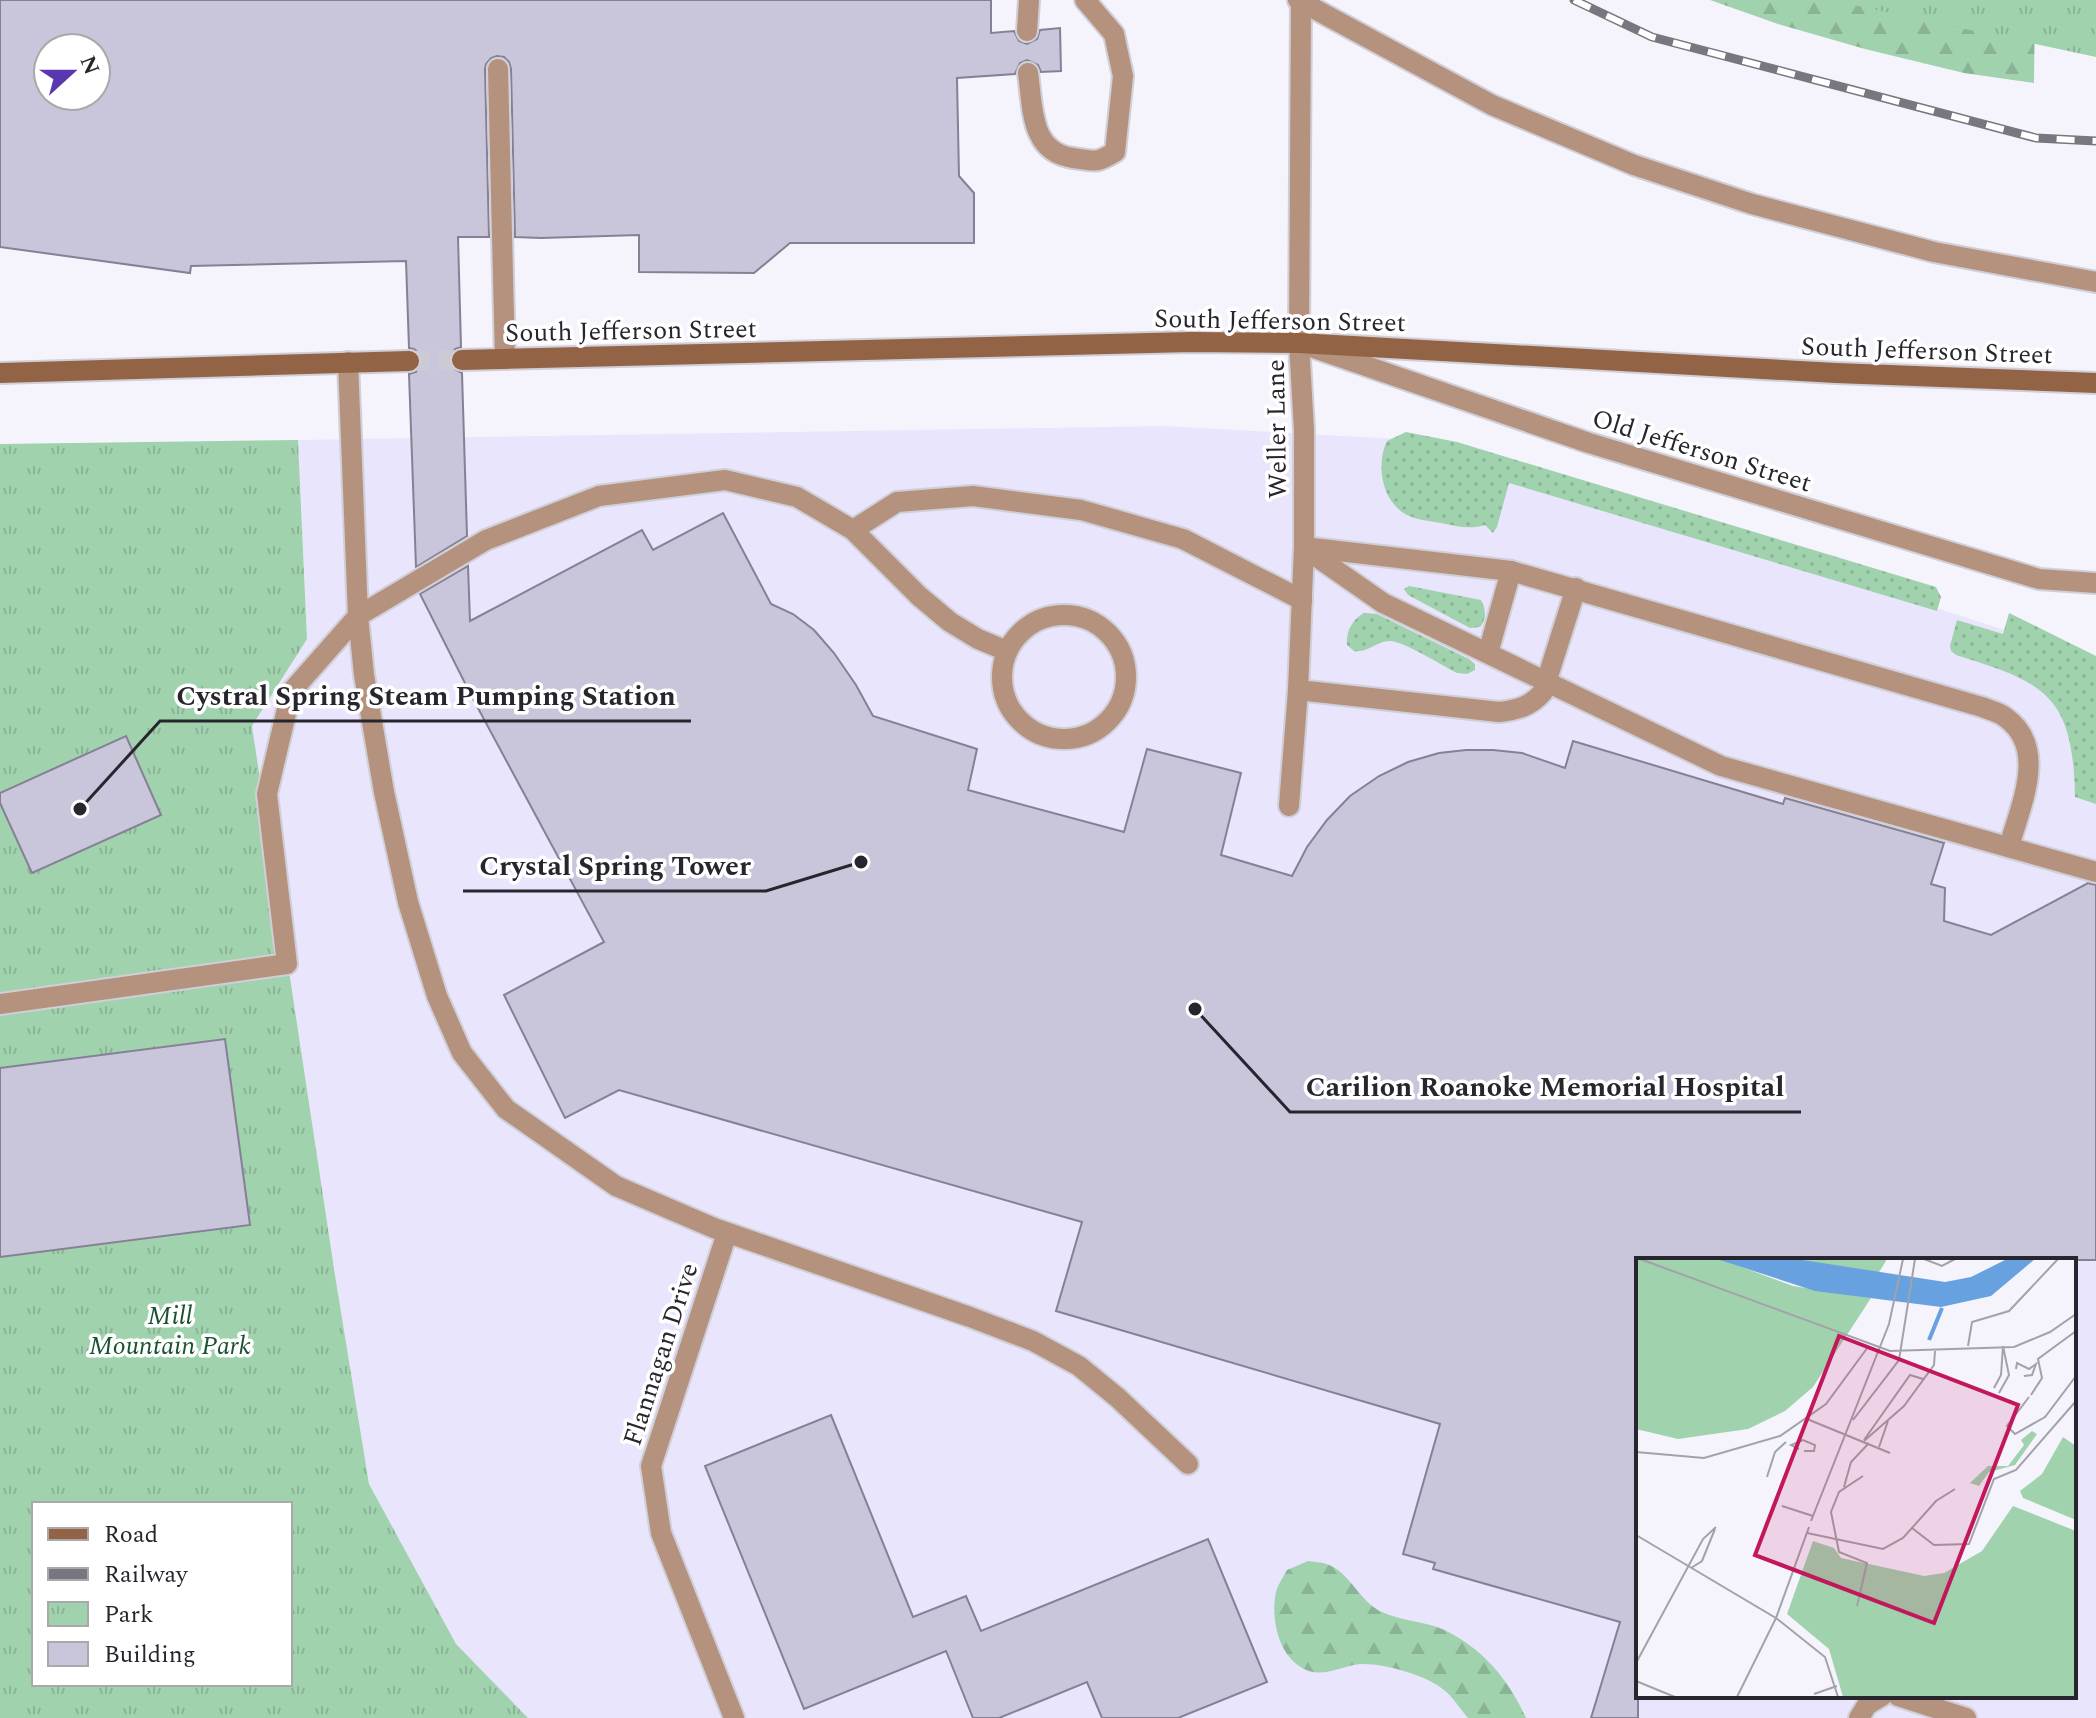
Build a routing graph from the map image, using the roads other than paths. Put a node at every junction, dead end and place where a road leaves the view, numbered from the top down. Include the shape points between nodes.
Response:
1 (1029, 0) edge
2 (1085, 0) edge
3 (1299, 1) edge
4 (1027, 31) dead end
5 (498, 69) dead end
6 (1028, 73) dead end
7 (2096, 282) edge
8 (1299, 343) junction
9 (505, 359) junction
10 (462, 360) tunnel mouth
11 (409, 361) tunnel mouth
12 (348, 362) junction
13 (0, 373) edge
14 (2096, 383) edge
15 (853, 530) junction
16 (1304, 547) junction
17 (1511, 571) junction
18 (2096, 583) edge
19 (1576, 588) junction
20 (1302, 600) junction
21 (358, 616) junction
22 (1007, 651) junction
23 (1488, 653) junction
24 (1547, 681) junction
25 (1298, 690) junction
26 (1289, 806) dead end
27 (2009, 847) junction
28 (2096, 872) edge
29 (0, 1004) edge
30 (727, 1233) junction
31 (1188, 1464) dead end
32 (1879, 1698) edge
33 (1904, 1698) edge
34 (734, 1718) edge
35 (1859, 1718) edge
36 (1966, 1718) edge

1 - 4 street
2 - 6 street via 1114,34 1123,76 1115,152 1099,162 1057,156 1036,133
3 - 7 street via 1492,105 1634,165 1752,204 1934,252
3 - 8 street, Weller Lane
5 - 9 street
8 - 9 main road, South Jefferson Street
8 - 14 main road, South Jefferson Street
8 - 16 street, Weller Lane
8 - 18 street, Old Jefferson Street via 1589,443 2024,575
9 - 10 main road, South Jefferson Street
11 - 12 main road
12 - 13 main road
12 - 21 street
15 - 20 street via 897,502 973,496 1081,510 1183,539
15 - 21 street via 797,497 725,480 599,496 486,540
15 - 22 street via 950,622
16 - 17 street
16 - 20 street, Weller Lane
16 - 23 street via 1383,603
17 - 19 street
17 - 23 street
19 - 24 street
19 - 27 street via 2005,716 2021,733 2029,756 2029,778
20 - 25 street, Weller Lane
21 - 29 street via 291,692 267,794 287,964
21 - 30 street via 384,792 408,902 437,996 462,1053 506,1109 616,1186
22 - 22 street via 1034,621 1054,615 1085,618 1111,636 1122,655 1124,696 1114,714 1090,733 1061,739 1041,735 1024,725 1002,691
23 - 24 street
24 - 25 street via 1535,701 1499,712
24 - 27 street via 1721,766
25 - 26 street, Weller Lane
27 - 28 street
30 - 31 street via 1033,1341 1079,1366
30 - 34 street, Flannagan Drive via 651,1466 661,1533
32 - 35 street
33 - 36 street

